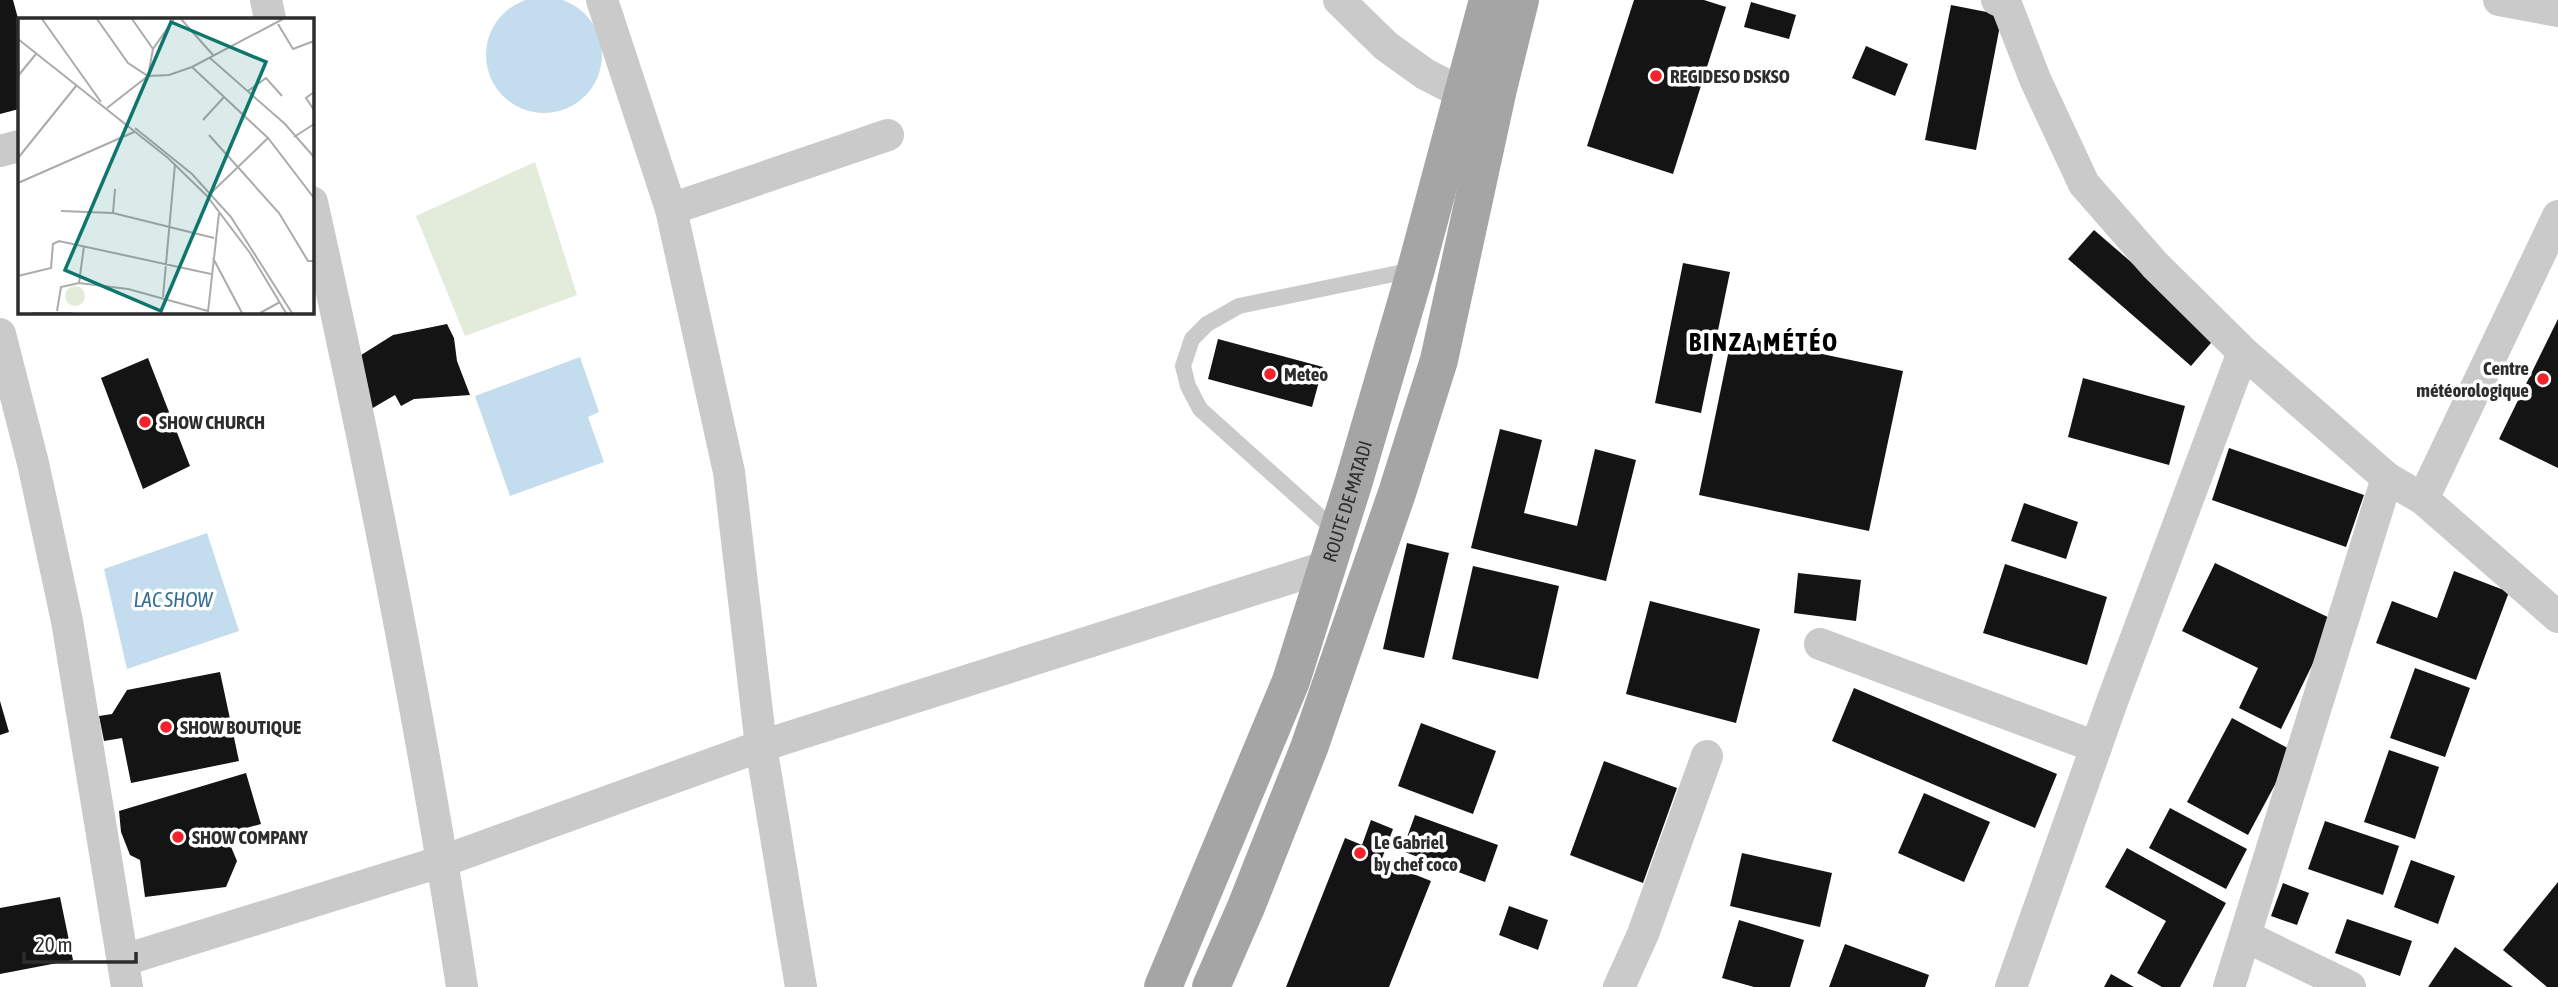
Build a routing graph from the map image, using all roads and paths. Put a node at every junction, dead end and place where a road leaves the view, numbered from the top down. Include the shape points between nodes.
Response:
1 (266, 0) edge
2 (601, 0) edge
3 (1339, 0) edge
4 (1488, 0) edge
5 (1520, 0) edge
6 (2499, 0) edge
7 (2007, 1) edge
8 (2558, 11) edge
9 (270, 18) edge
10 (1462, 93) junction
11 (888, 135) dead end
12 (18, 146) edge
13 (0, 151) edge
14 (313, 206) edge
15 (671, 208) junction
16 (2558, 216) edge
17 (1416, 269) junction
18 (0, 334) edge
19 (2243, 352) junction
20 (2387, 478) junction
21 (1354, 481) junction
22 (1397, 493) junction
23 (2423, 499) junction
24 (1333, 550) junction
25 (2558, 617) edge
26 (1820, 644) dead end
27 (761, 746) junction
28 (2096, 747) junction
29 (1707, 756) dead end
30 (443, 861) junction
31 (2245, 936) junction
32 (126, 973) edge
33 (462, 987) edge
34 (802, 987) edge
35 (1163, 987) edge
36 (1211, 987) edge
37 (1619, 987) edge
38 (2011, 987) edge
39 (2229, 987) edge
40 (2350, 987) edge

1 - 9 street
2 - 15 street
3 - 10 street via 1386,46
4 - 10 main road, ROUTE DE MATADI
5 - 22 main road via 1439,360
6 - 8 street
7 - 19 street via 2035,79 2084,184 2155,265
10 - 17 main road, ROUTE DE MATADI
11 - 15 street
12 - 13 street
14 - 30 street
15 - 27 street via 729,472
16 - 23 street
17 - 21 main road, ROUTE DE MATADI
17 - 24 lane via 1239,306 1192,338 1183,366 1200,409
18 - 32 street via 67,621
19 - 20 street
19 - 28 street
20 - 23 street
20 - 31 street
21 - 22 main road
21 - 24 main road, ROUTE DE MATADI
22 - 36 main road via 1309,748
23 - 25 street
24 - 27 street
24 - 35 main road, ROUTE DE MATADI via 1291,681
26 - 28 street
27 - 30 street
27 - 34 street
28 - 38 street
29 - 37 street via 1643,934
30 - 32 street
30 - 33 street
31 - 39 street
31 - 40 street

